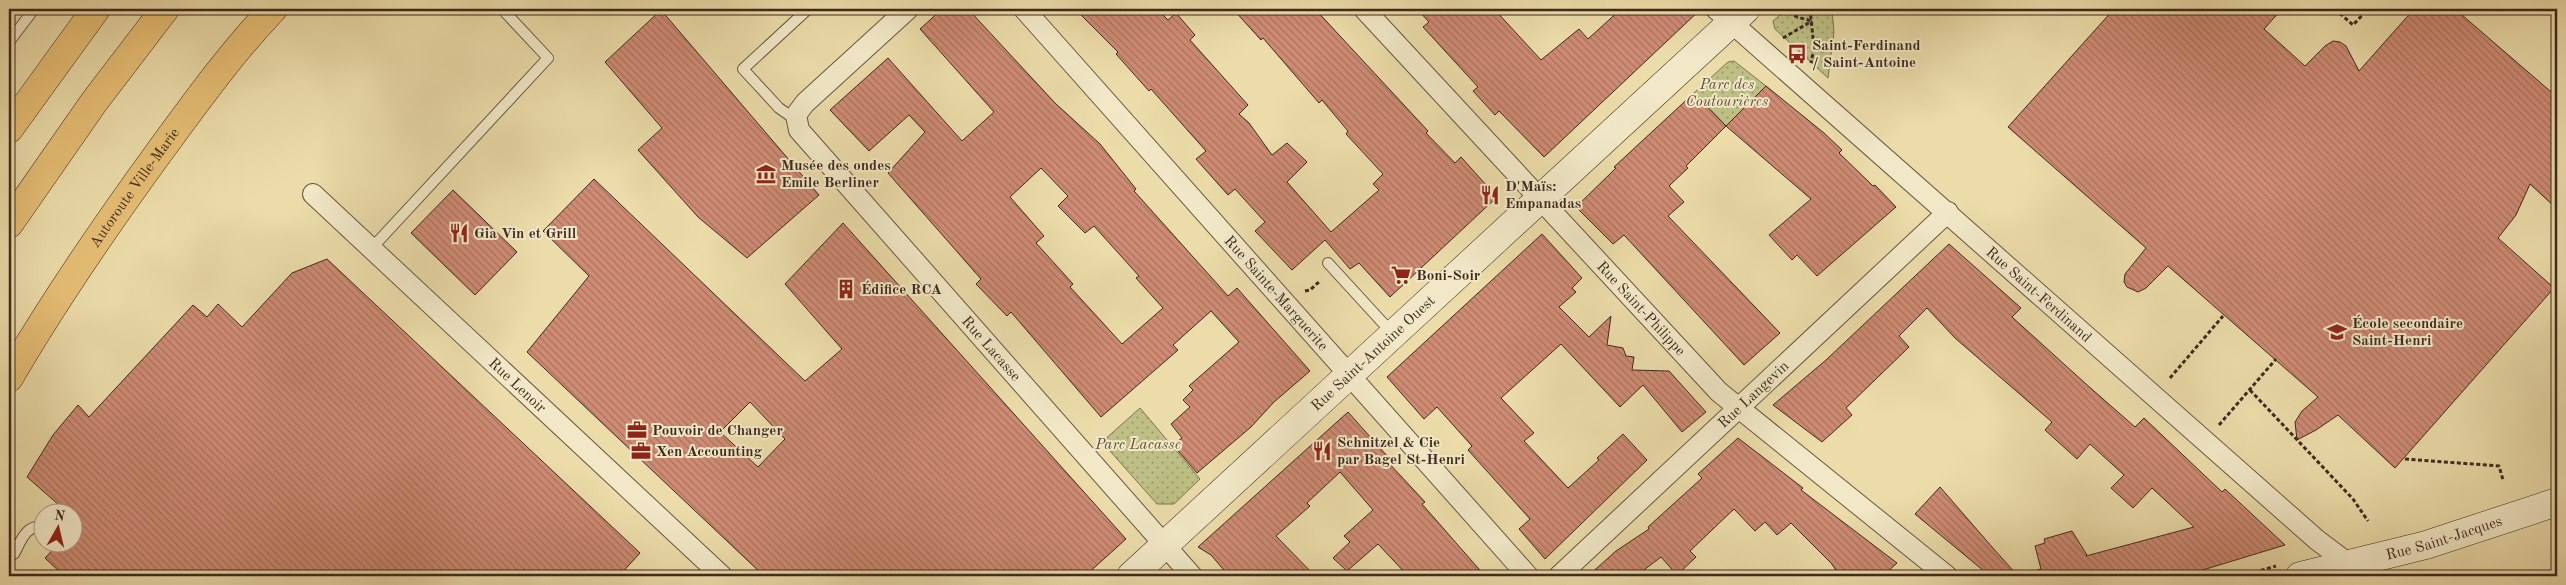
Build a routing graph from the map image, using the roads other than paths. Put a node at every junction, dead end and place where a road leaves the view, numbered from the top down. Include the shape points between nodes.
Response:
1 (34, 9) edge
2 (96, 9) edge
3 (165, 9) edge
4 (267, 9) edge
5 (273, 9) edge
6 (502, 9) edge
7 (808, 9) edge
8 (908, 9) edge
9 (1024, 9) edge
10 (1364, 9) edge
11 (1731, 13) edge
12 (12, 28) edge
13 (243, 41) junction
14 (9, 42) edge
15 (796, 120) junction
16 (9, 129) edge
17 (313, 194) dead end
18 (1540, 200) junction
19 (1948, 212) junction
20 (9, 224) edge
21 (371, 249) junction
22 (1330, 266) road end
23 (1393, 334) junction
24 (1350, 375) junction
25 (9, 378) edge
26 (1740, 410) junction
27 (2557, 502) edge
28 (32, 528) edge
29 (1165, 546) junction
30 (14, 554) dead end
31 (2357, 570) edge
32 (722, 576) edge
33 (1131, 576) edge
34 (1192, 576) edge
35 (1528, 576) edge
36 (1559, 576) edge
37 (1947, 576) edge
38 (2300, 576) edge

1 - 12 lane
2 - 16 highway
3 - 20 highway via 94,102
4 - 13 lane
5 - 13 highway, Autoroute Ville-Marie
6 - 21 lane via 548,58
7 - 15 lane via 744,69 779,108
8 - 15 street via 805,102
9 - 24 street, Rue Sainte-Marguerite
10 - 18 street, Rue Saint-Philippe
11 - 18 main road, Rue Saint-Antoine Ouest
11 - 19 street, Rue Saint-Ferdinand
12 - 14 lane
13 - 25 highway, Autoroute Ville-Marie via 103,230
15 - 29 street, Rue Lacasse via 802,136
17 - 21 street, Rue Lenoir
18 - 23 main road, Rue Saint-Antoine Ouest
18 - 26 street, Rue Saint-Philippe via 1719,392
19 - 26 street, Rue Langevin
19 - 31 street, Rue Saint-Ferdinand via 2316,540
21 - 32 street, Rue Lenoir
22 - 23 lane
23 - 24 main road, Rue Saint-Antoine Ouest
24 - 29 main road, Rue Saint-Antoine Ouest
24 - 35 street, Rue Sainte-Marguerite
26 - 36 street, Rue Langevin
26 - 37 street, Rue Saint-Philippe
27 - 31 main road, Rue Saint-Jacques
28 - 30 lane
29 - 33 main road, Rue Saint-Antoine Ouest
29 - 34 street, Rue Lacasse
31 - 38 main road, Rue Saint-Jacques

